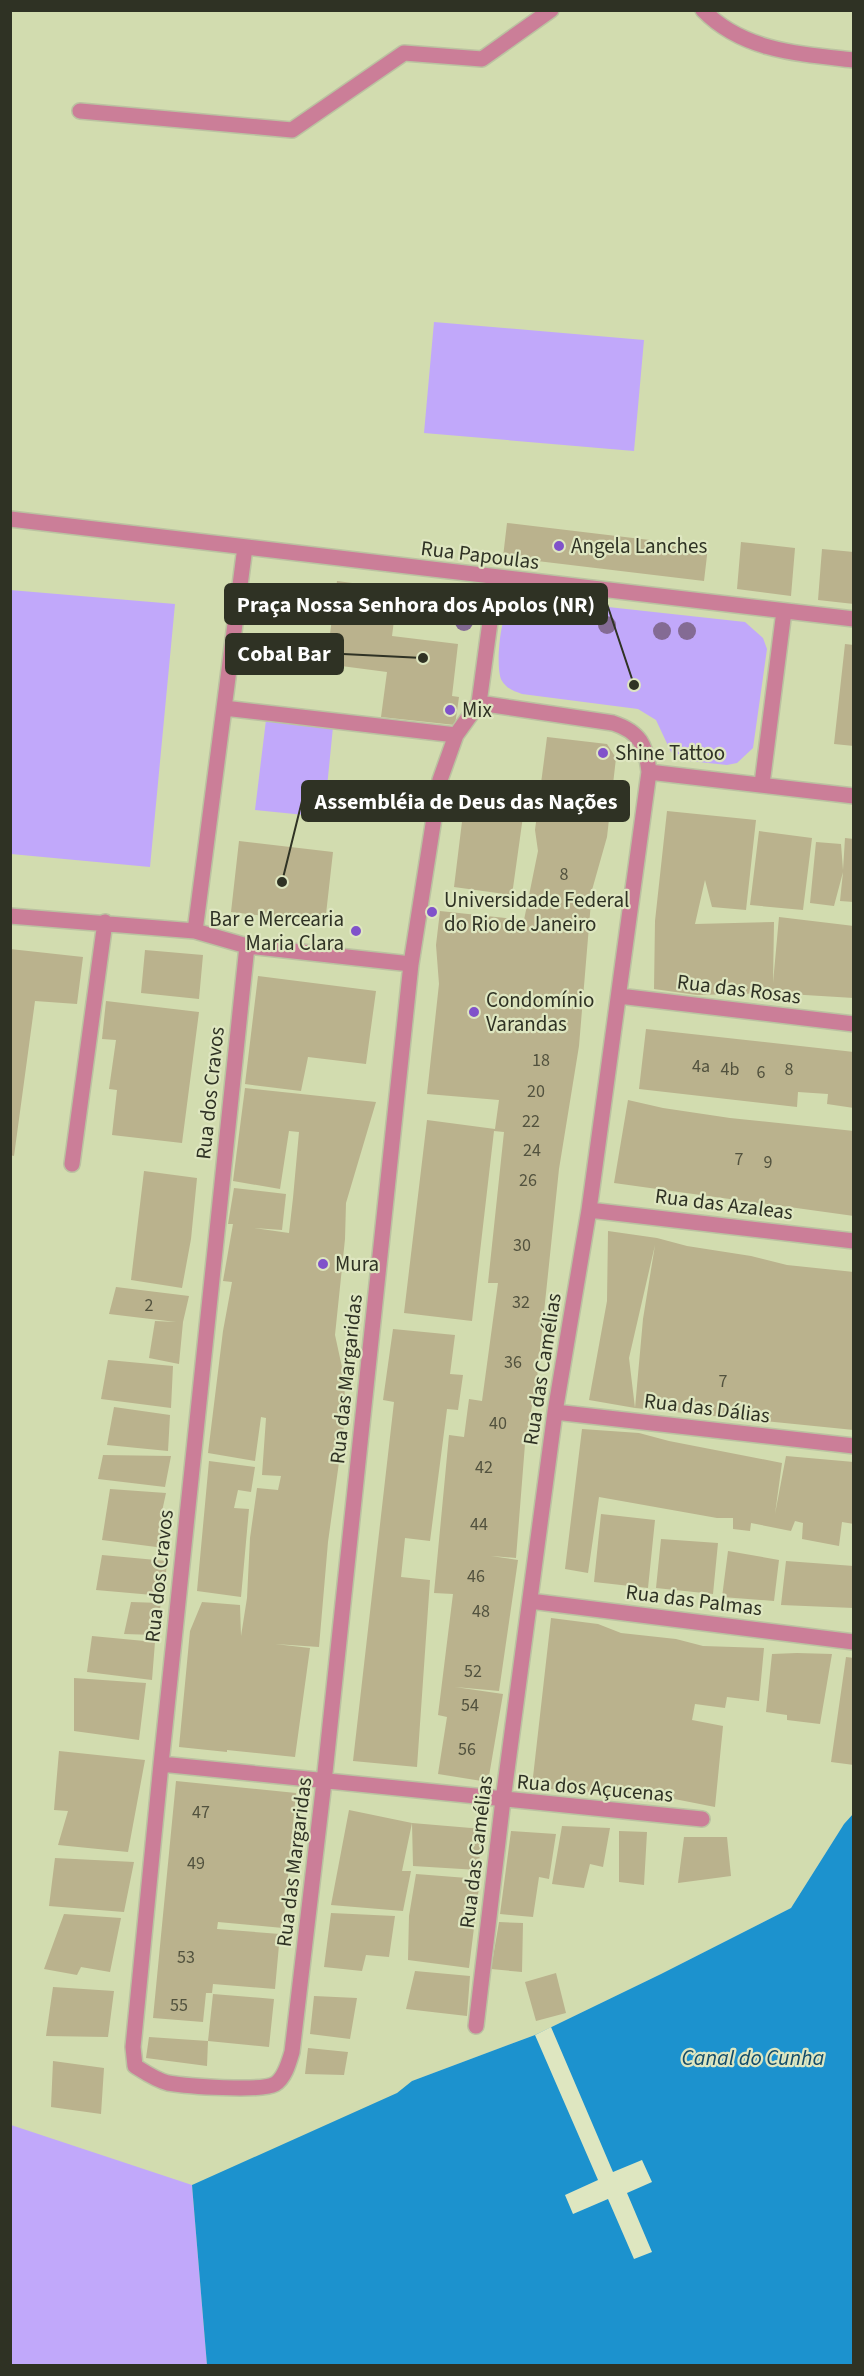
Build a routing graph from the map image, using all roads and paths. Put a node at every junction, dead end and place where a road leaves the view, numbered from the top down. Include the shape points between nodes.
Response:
1 (550, 10) edge
2 (703, 10) edge
3 (854, 60) edge
4 (80, 111) dead end
5 (10, 519) edge
6 (245, 548) junction
7 (496, 578) junction
8 (784, 611) junction
9 (854, 619) edge
10 (479, 703) junction
11 (224, 708) junction
12 (456, 735) junction
13 (649, 772) junction
14 (762, 784) junction
15 (854, 796) edge
16 (10, 916) edge
17 (105, 922) junction
18 (195, 931) junction
19 (247, 946) junction
20 (411, 964) junction
21 (619, 996) junction
22 (854, 1024) edge
23 (72, 1164) dead end
24 (590, 1210) junction
25 (854, 1241) edge
26 (555, 1412) junction
27 (854, 1446) edge
28 (530, 1600) junction
29 (854, 1642) edge
30 (160, 1764) junction
31 (324, 1782) junction
32 (503, 1800) junction
33 (702, 1819) dead end
34 (476, 2026) dead end
35 (276, 2084) joint

1 - 4 street via 482,59 404,53 292,130
2 - 3 street via 724,29 750,43
5 - 6 street, Rua Papoulas
6 - 7 street, Rua Papoulas
6 - 11 street
7 - 8 street, Rua Papoulas
7 - 10 street, Rua das Margaridas
8 - 9 street, Rua Papoulas
8 - 14 street
10 - 12 street, Rua das Margaridas
10 - 13 street, Rua das Camélias via 627,728 647,752
11 - 12 street
11 - 18 street
12 - 20 street, Rua das Margaridas via 440,780
13 - 14 street
13 - 21 street, Rua das Camélias
14 - 15 street
16 - 17 street
17 - 18 street
17 - 23 street
18 - 19 street
19 - 20 street
19 - 30 street, Rua dos Cravos
20 - 31 street, Rua das Margaridas
21 - 22 street, Rua das Rosas
21 - 24 street, Rua das Camélias
24 - 25 street, Rua das Azaleas
24 - 26 street, Rua das Camélias
26 - 27 street, Rua das Dálias
26 - 28 street, Rua das Camélias
28 - 29 street, Rua das Palmas
28 - 32 street, Rua das Camélias
30 - 31 street, Rua dos Açucenas
30 - 35 street, Rua dos Cravos via 133,2047 135,2066 168,2083 257,2089
31 - 32 street, Rua dos Açucenas
31 - 35 street, Rua das Margaridas via 292,2052
32 - 33 street, Rua dos Açucenas
32 - 34 street, Rua das Camélias

